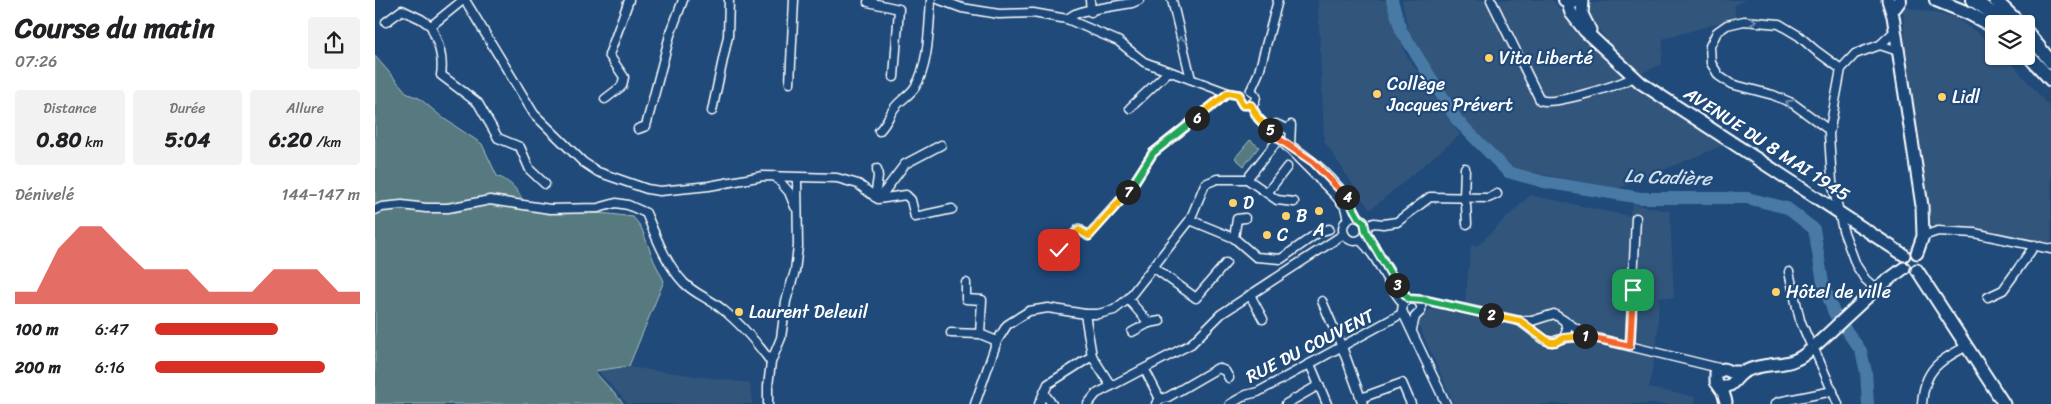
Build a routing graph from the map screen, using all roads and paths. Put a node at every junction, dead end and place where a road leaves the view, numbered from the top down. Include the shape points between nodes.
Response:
1 (464, 0) edge
2 (629, 0) edge
3 (683, 0) edge
4 (729, 0) edge
5 (794, 0) edge
6 (866, 0) edge
7 (931, 0) edge
8 (940, 0) edge
9 (1090, 0) edge
10 (1139, 0) edge
11 (1172, 0) edge
12 (1278, 0) edge
13 (1491, 0) edge
14 (1583, 0) edge
15 (1936, 0) edge
16 (1973, 0) edge
17 (1995, 0) edge
18 (1566, 1) edge
19 (1894, 5) edge
20 (1091, 12) junction
21 (1994, 15) edge
22 (2011, 15) edge
23 (1067, 19) junction
24 (386, 22) dead end
25 (1985, 23) edge
26 (431, 26) junction
27 (1084, 26) junction
28 (1895, 31) junction
29 (2035, 42) edge
30 (1879, 45) junction
31 (1898, 51) junction
32 (2035, 51) edge
33 (2035, 53) edge
34 (1614, 58) junction
35 (2051, 62) edge
36 (2035, 63) edge
37 (2051, 67) edge
38 (1841, 69) junction
39 (1169, 71) junction
40 (2051, 73) edge
41 (894, 77) dead end
42 (1634, 77) junction
43 (1191, 79) junction
44 (2051, 80) edge
45 (791, 83) dead end
46 (1251, 90) junction
47 (1228, 93) junction
48 (1239, 95) junction
49 (605, 99) dead end
50 (1251, 105) junction
51 (1130, 108) dead end
52 (712, 112) dead end
53 (1274, 125) junction
54 (638, 129) dead end
55 (1829, 130) junction
56 (879, 131) dead end
57 (1279, 139) junction
58 (941, 145) dead end
59 (1290, 145) junction
60 (1287, 167) dead end
61 (877, 168) dead end
62 (1465, 168) dead end
63 (775, 176) junction
64 (797, 178) junction
65 (1247, 179) junction
66 (545, 184) dead end
67 (1267, 193) junction
68 (1497, 194) dead end
69 (875, 197) junction
70 (1464, 198) junction
71 (1295, 202) dead end
72 (952, 209) dead end
73 (375, 210) edge
74 (1838, 211) junction
75 (797, 213) junction
76 (1245, 218) dead end
77 (1359, 218) junction
78 (1636, 218) dead end
79 (1190, 220) junction
80 (1348, 220) junction
81 (1467, 224) dead end
82 (1329, 229) dead end
83 (1366, 229) junction
84 (1344, 234) junction
85 (1923, 236) junction
86 (1233, 238) junction
87 (1360, 240) junction
88 (2035, 245) junction
89 (2051, 249) edge
90 (1059, 250) dead end
91 (1917, 253) junction
92 (1905, 255) junction
93 (1226, 263) dead end
94 (1153, 267) junction
95 (1904, 268) junction
96 (1917, 270) junction
97 (1789, 272) dead end
98 (966, 282) dead end
99 (1876, 289) junction
100 (1251, 295) junction
101 (1988, 296) dead end
102 (1128, 298) junction
103 (1322, 301) dead end
104 (1413, 302) junction
105 (1085, 314) junction
106 (1404, 314) junction
107 (1546, 316) junction
108 (1415, 317) junction
109 (1263, 319) dead end
110 (1160, 320) dead end
111 (1520, 321) junction
112 (1565, 322) junction
113 (1149, 323) junction
114 (1412, 329) junction
115 (1132, 332) dead end
116 (951, 333) dead end
117 (980, 334) junction
118 (1588, 336) junction
119 (1542, 337) junction
120 (1563, 338) junction
121 (997, 342) junction
122 (1630, 346) junction
123 (1967, 346) junction
124 (1342, 347) junction
125 (1813, 347) junction
126 (1092, 356) junction
127 (771, 362) junction
128 (1310, 364) junction
129 (1145, 370) junction
130 (1723, 377) junction
131 (1229, 378) dead end
132 (1992, 385) junction
133 (1111, 386) junction
134 (1319, 386) junction
135 (1833, 391) junction
136 (1044, 392) junction
137 (1158, 401) edge
138 (1362, 401) edge
139 (1725, 403) edge
140 (1776, 403) edge
141 (768, 404) edge
142 (975, 404) edge
143 (1039, 404) edge
144 (1052, 404) edge
145 (1088, 404) edge
146 (1230, 404) edge
147 (1286, 404) edge
148 (1327, 404) edge
149 (1411, 404) edge
150 (1446, 404) edge
151 (1838, 404) edge
152 (1922, 404) edge
153 (1999, 404) edge
154 (2003, 404) edge

1 - 26 street
1 - 63 street via 534,114 583,162 598,172 660,191
2 - 49 street via 609,55 624,77 622,86
3 - 54 street via 645,126
4 - 52 street via 728,36
5 - 45 street
6 - 41 street via 899,9
7 - 56 street via 919,80
8 - 23 street via 962,8 999,14 1033,13
9 - 20 street
10 - 20 street
43 -> 11 street
12 - 46 street
13 - 42 street via 1540,100 1545,103
14 - 18 main road
14 - 34 main road via 1582,14 1586,25
15 - 25 main road
16 - 21 main road
17 - 22 main road
18 - 34 main road via 1576,20
19 - 28 main road
20 - 23 street via 1075,14
20 - 27 street
23 - 27 street
24 - 26 street via 402,10
26 - 66 street via 441,51 441,75 478,103 498,138 520,148 530,170
27 - 39 street via 1117,41 1144,62
28 - 30 street
28 - 31 main road
29 - 35 main road
30 - 31 street
30 - 38 street via 1855,54
31 - 85 main road via 1922,206
32 - 37 main road
33 - 40 main road
34 - 42 main road, AVENUE DU 8 MAI 1945
36 - 44 main road
38 - 55 street
55 -> 38 street via 1792,103 1731,84 1719,76 1711,63 1710,46 1717,32 1727,25 1744,20 1779,24
39 - 43 street
39 - 51 street
42 - 74 main road, AVENUE DU 8 MAI 1945
43 - 47 street
46 - 48 street via 1244,90
46 - 50 street via 1256,96
47 - 48 street
47 - 90 street via 1153,153 1128,192 1089,236 1079,230
48 - 50 street via 1243,105
50 - 53 street via 1258,118
53 - 57 street
53 - 59 street via 1291,128
55 - 74 street via 1832,182
57 - 59 street
57 - 65 street
57 - 80 street via 1334,194 1345,207
58 - 69 street via 905,164 884,192
59 - 77 street via 1340,188
60 - 67 street
61 - 69 street
62 - 70 street
63 - 64 street
63 - 75 street via 789,192
64 - 69 street via 849,180
64 - 75 street
65 - 67 street
65 - 79 street via 1217,179 1205,184
67 - 71 street via 1277,200
68 - 70 street via 1489,198
69 - 72 street via 881,200 906,196 911,200 915,217
70 - 81 street
70 - 83 street via 1430,197 1397,222 1374,223
73 - 127 street via 392,205 437,209 490,200 550,209 628,205 646,213 672,269 685,284 722,309
74 - 92 main road, AVENUE DU 8 MAI 1945
74 - 99 street via 1856,266
75 - 127 street via 795,271 786,301 781,338
76 - 86 street via 1237,219
77 - 80 street
77 - 83 street
78 - 122 street
79 - 86 street
79 - 94 street
80 - 84 street
82 - 86 street via 1319,232 1281,259 1256,257
83 - 87 street
83 - 104 street via 1398,286
84 - 87 street via 1349,240
84 - 100 street
85 - 88 street via 1938,231 1974,233
85 - 91 main road
87 - 104 street via 1369,248 1393,292
88 - 89 street
88 - 101 street via 2003,290
91 - 92 main road
91 - 96 main road via 1922,261
92 - 95 main road
93 - 94 street via 1196,298
94 - 102 street
95 - 96 main road via 1909,272
95 - 99 main road
96 - 123 main road
97 - 125 street via 1801,320
98 - 117 street via 966,299 982,300
99 - 125 main road
100 - 109 street
100 - 129 street via 1221,314 1191,344
102 - 105 street via 1114,310
102 - 113 street
103 - 124 street
104 - 106 street via 1402,308
104 - 108 street via 1419,314
104 - 111 street via 1436,302
105 - 121 street via 1049,308 1029,311 1007,325
105 - 126 street
106 - 108 street
106 - 114 street
106 - 124 street, RUE DU COUVENT
107 - 111 street
107 - 112 street via 1559,316
107 - 119 street via 1539,326
108 - 114 street
110 - 113 street
111 - 119 street
112 - 118 street
112 - 120 street via 1567,330
113 - 115 street
114 - 150 street
116 - 117 street
117 - 121 street
118 - 120 street
118 - 122 street
119 - 120 street via 1552,342
121 - 142 street
122 - 130 street
123 - 132 main road
123 - 152 street via 1940,360 1929,373
124 - 128 street, RUE DU COUVENT
124 - 138 street
125 - 130 main road via 1796,361 1755,367
125 - 135 street
126 - 133 street
126 - 136 street via 1048,384
127 - 141 street
128 - 134 street
128 - 146 street, RUE DU COUVENT
129 - 133 street
129 - 137 street
130 - 139 main road
131 - 137 street via 1218,368
132 - 153 main road
132 - 154 main road
133 - 145 street via 1096,394
134 - 147 street
134 - 148 street
135 - 140 street
135 - 151 street
136 - 143 street
136 - 144 street
138 - 149 street via 1401,383

